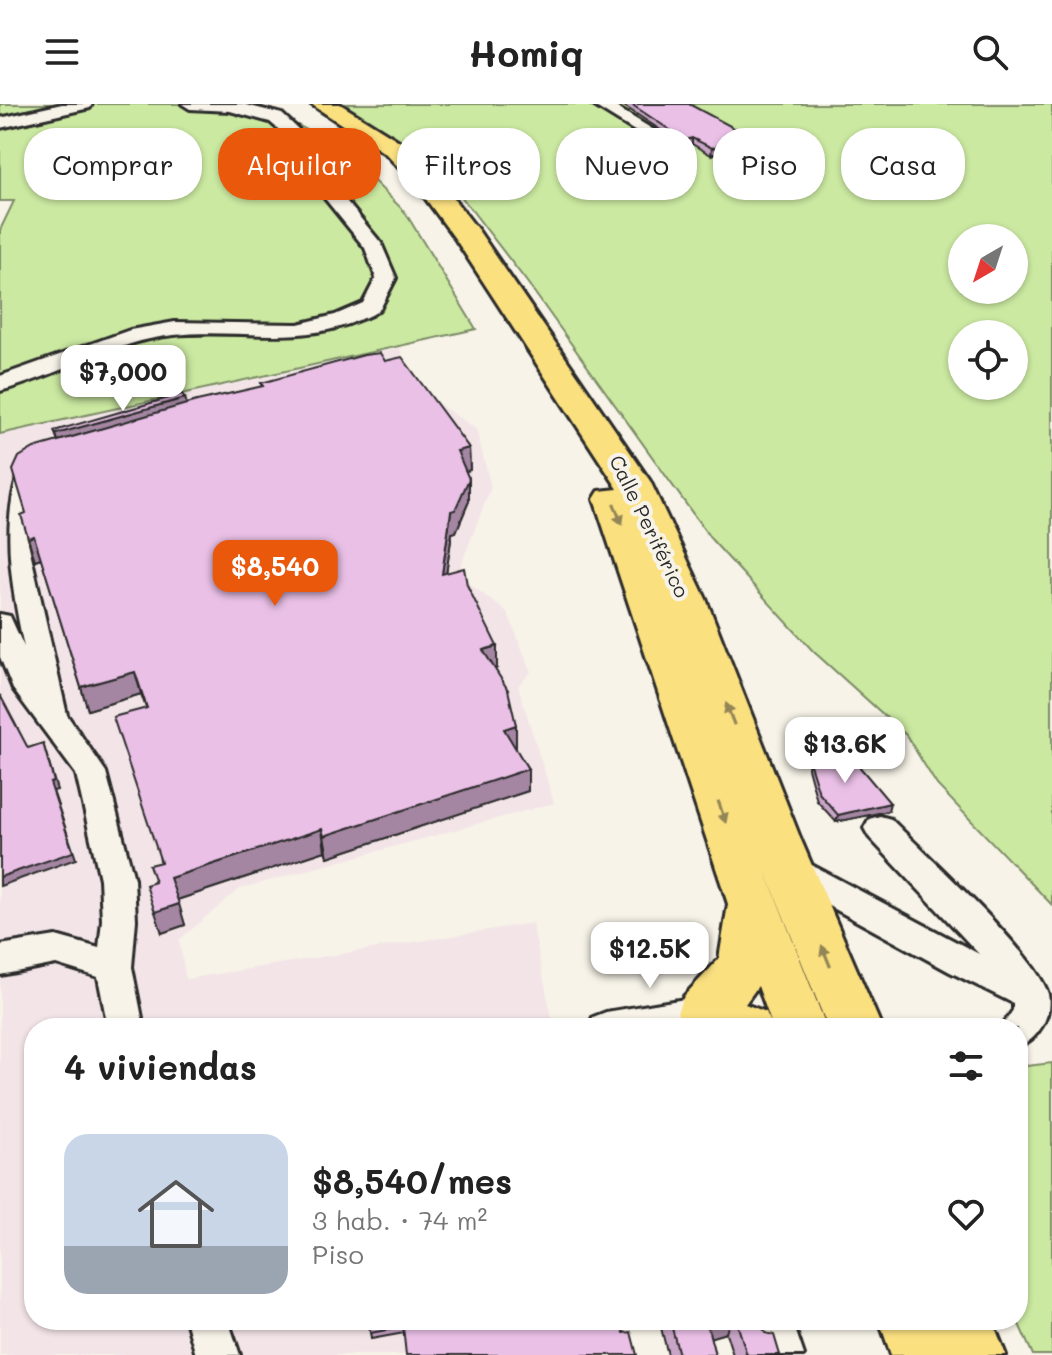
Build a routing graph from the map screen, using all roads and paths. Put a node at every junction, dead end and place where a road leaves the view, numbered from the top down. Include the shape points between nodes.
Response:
1 (84, 104) edge
2 (190, 104) edge
3 (302, 104) edge
4 (323, 104) edge
5 (599, 104) edge
6 (0, 123) edge
7 (640, 128) edge
8 (0, 384) edge
9 (75, 447) edge
10 (0, 623) edge
11 (53, 717) junction
12 (880, 828) dead end
13 (792, 870) junction
14 (751, 899) junction
15 (0, 960) edge
16 (114, 967) junction
17 (1031, 995) junction
18 (124, 1018) edge
19 (710, 1018) edge
20 (796, 1018) edge
21 (851, 1018) edge
22 (1028, 1018) edge
23 (210, 1330) edge
24 (774, 1330) edge
25 (914, 1330) edge
26 (965, 1330) edge
27 (218, 1355) edge
28 (782, 1355) edge
29 (923, 1355) edge
30 (974, 1355) edge

1 - 6 street
2 - 8 street via 255,110 276,118 292,133 311,170 374,247 386,278 371,307 298,330 210,327 138,335
3 -> 14 highway, Calle Periférico via 380,154 412,186 587,448 622,522
13 -> 4 highway, Calle Periférico via 686,599 610,444 426,181 395,149
5 - 7 street
9 - 11 street via 30,462 14,473 3,495 3,532 29,609
10 - 11 street via 28,689
11 - 16 street via 91,772 117,879
12 - 17 street via 1005,958
13 - 17 street
21 -> 13 highway, Calle Periférico
14 - 19 highway via 745,963
14 - 20 highway, Calle Periférico
15 - 16 street via 56,950
16 - 18 street
17 - 22 street
23 - 27 street
24 - 28 street
25 - 29 highway
26 - 30 highway

